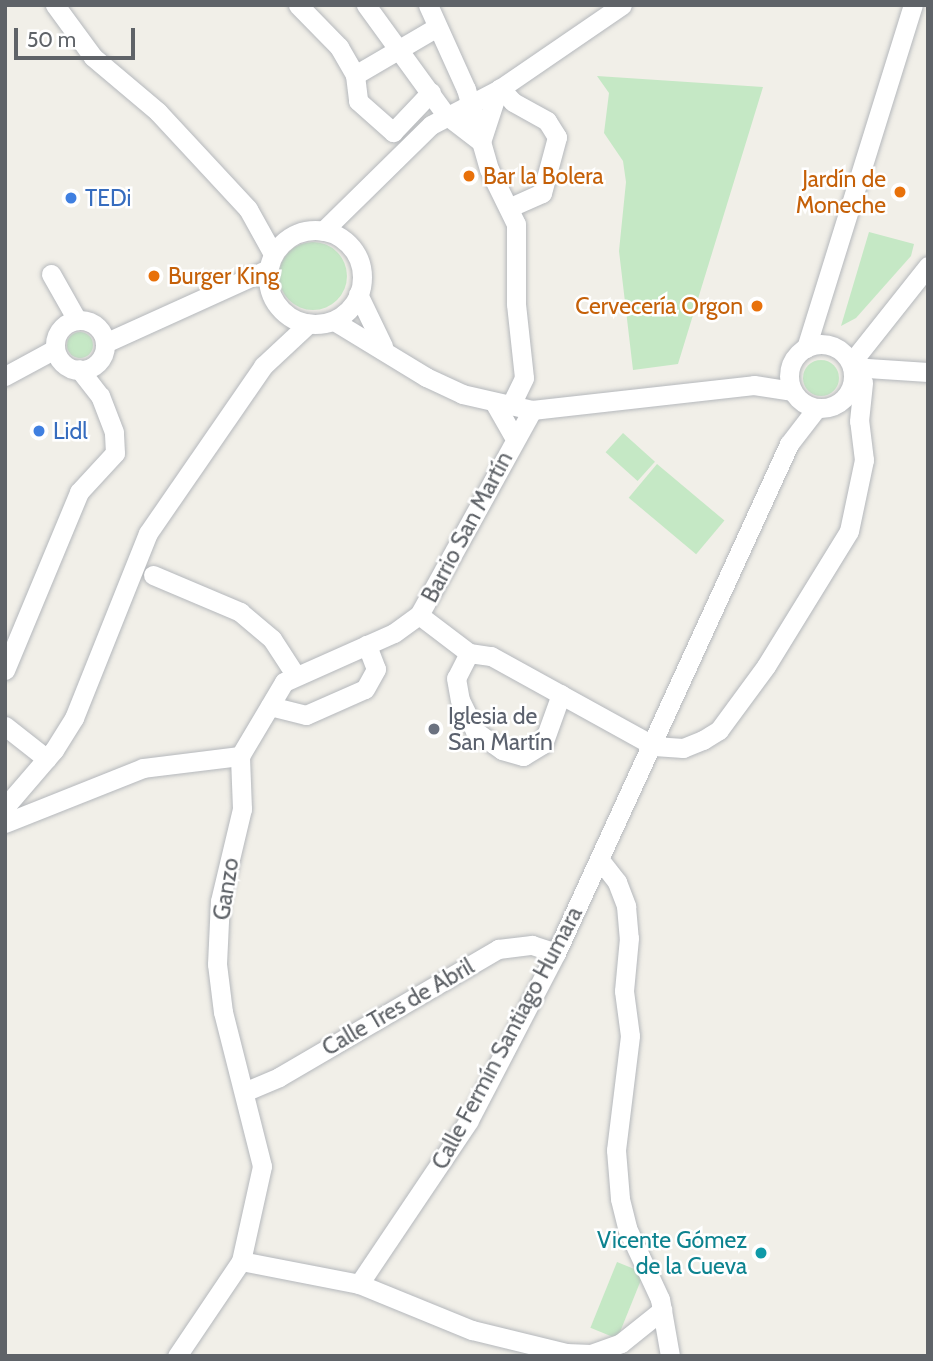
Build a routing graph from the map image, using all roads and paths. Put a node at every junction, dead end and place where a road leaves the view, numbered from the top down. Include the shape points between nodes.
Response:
1 (55, 5) edge
2 (298, 5) edge
3 (366, 5) edge
4 (428, 5) edge
5 (622, 5) edge
6 (913, 5) edge
7 (437, 27) junction
8 (398, 50) junction
9 (355, 75) junction
10 (431, 93) junction
11 (487, 95) junction
12 (446, 115) junction
13 (481, 142) junction
14 (365, 193) junction
15 (509, 208) junction
16 (248, 209) junction
17 (323, 231) junction
18 (290, 236) junction
19 (346, 242) junction
20 (270, 262) junction
21 (928, 266) edge
22 (53, 279) dead end
23 (226, 291) junction
24 (358, 294) junction
25 (276, 304) junction
26 (893, 307) junction
27 (334, 321) junction
28 (308, 324) junction
29 (876, 332) junction
30 (87, 336) junction
31 (383, 347) junction
32 (66, 361) junction
33 (841, 363) junction
34 (263, 366) junction
35 (899, 370) junction
36 (928, 372) edge
37 (8, 375) edge
38 (793, 387) junction
39 (100, 397) junction
40 (502, 403) junction
41 (816, 409) junction
42 (532, 410) junction
43 (514, 439) junction
44 (789, 444) junction
45 (153, 575) dead end
46 (419, 615) junction
47 (367, 645) junction
48 (469, 653) junction
49 (5, 670) edge
50 (296, 676) junction
51 (561, 694) junction
52 (270, 706) junction
53 (5, 726) edge
54 (654, 746) junction
55 (240, 757) junction
56 (47, 759) junction
57 (5, 807) edge
58 (5, 823) edge
59 (600, 860) junction
60 (556, 953) junction
61 (244, 1092) junction
62 (241, 1261) junction
63 (359, 1284) junction
64 (662, 1310) junction
65 (177, 1356) edge
66 (670, 1356) edge

1 - 16 street via 93,57 158,113
2 - 9 street via 339,47
3 - 8 street
4 - 7 street
5 - 11 street
6 - 33 street via 816,317
7 - 8 street
7 - 11 street
8 - 9 street
8 - 10 street
9 - 10 street via 358,101 393,132
10 - 12 street
11 - 12 street
11 - 13 street
11 - 13 street via 492,117
11 - 15 street via 513,102 547,121 556,136 542,193
12 - 13 street
12 - 14 street
13 - 15 street
14 - 17 street
14 - 19 street
15 - 40 street via 516,224 516,304 524,378
16 - 18 street
16 - 20 street
17 - 18 street
17 - 19 street
18 - 20 street
19 - 24 street via 362,271
20 - 23 street
20 - 25 street
21 - 26 street
22 - 30 street
23 - 25 street
23 - 30 street via 151,319
24 - 27 street
24 - 31 street
25 - 28 street
25 - 34 street via 276,337
26 - 29 street
26 - 33 street
27 - 28 street
27 - 31 street
28 - 34 street
29 - 33 street
29 - 35 street
30 - 32 street
30 - 32 street
30 - 39 street
31 - 40 street via 426,377
32 - 37 street
32 - 39 street
33 - 35 street
33 - 38 street
33 - 41 street via 842,401
33 - 54 street via 859,421 864,460 849,531 808,602 719,730 683,747
34 - 56 street via 139,548 89,687
35 - 36 street
38 - 41 street
38 - 42 street via 760,385
38 - 44 street, Calle Fermín Santiago Humara
39 - 49 street via 114,432 115,453 79,492
40 - 42 street
40 - 43 street, Barrio San Martín
41 - 44 street, Calle Fermín Santiago Humara
42 - 43 street, Barrio San Martín
43 - 46 street, Barrio San Martín via 448,569
44 - 54 street, Calle Fermín Santiago Humara
45 - 50 street via 240,612 272,639
46 - 47 street, Barrio San Martín
46 - 48 street, Barrio San Martín
47 - 50 street, Barrio San Martín
47 - 52 street via 376,669 365,689 306,715
48 - 51 street, Barrio San Martín via 491,656
48 - 51 street via 456,678 460,700 475,731 502,750 523,756 543,744
50 - 52 street, Barrio San Martín via 284,682
51 - 54 street, Barrio San Martín
52 - 55 street, Barrio San Martín
53 - 56 street
54 - 59 street, Calle Fermín Santiago Humara
55 - 58 street via 143,768
55 - 61 street, Ganzo via 242,809 220,901 217,964 223,1012
56 - 57 street
59 - 60 street, Calle Fermín Santiago Humara
59 - 64 street via 626,906 629,938 624,991 630,1036 616,1150 619,1189 627,1228 646,1263
60 - 61 street, Calle Tres de Abril via 533,944 498,949 279,1077
60 - 63 street, Calle Fermín Santiago Humara via 469,1119
61 - 62 street, Ganzo via 262,1166
62 - 63 street
62 - 65 street, Ganzo
63 - 64 street via 472,1330 566,1353 591,1354 621,1343
64 - 66 street

